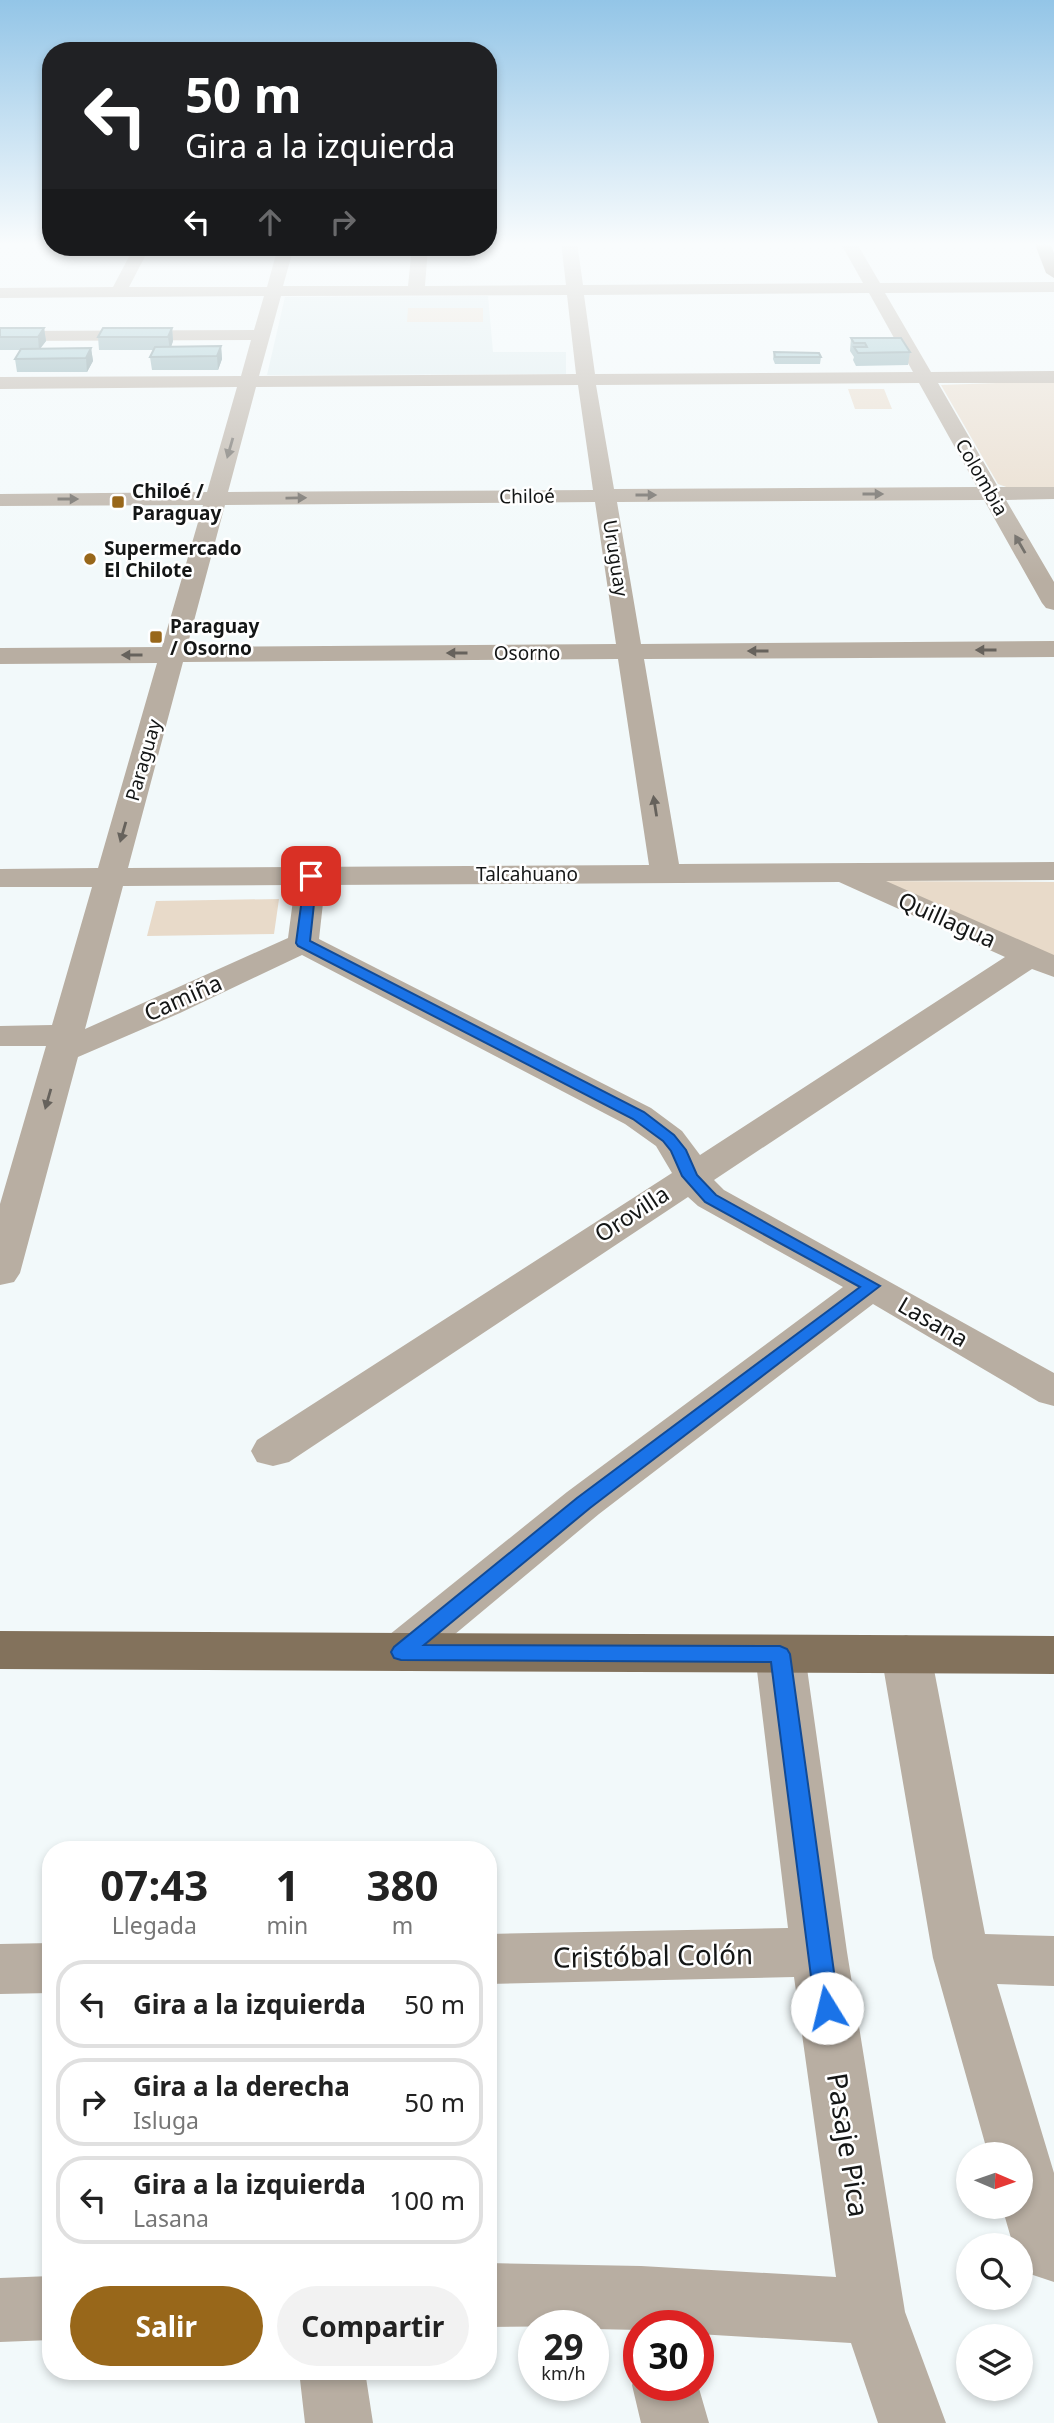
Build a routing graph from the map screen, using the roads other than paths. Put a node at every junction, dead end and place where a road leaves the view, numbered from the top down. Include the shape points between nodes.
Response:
1 (255, 355) edge
2 (584, 355) edge
3 (913, 355) edge
4 (1054, 377) edge
5 (926, 378) junction
6 (587, 380) junction
7 (248, 382) junction
8 (0, 383) edge
9 (992, 493) junction
10 (1054, 493) edge
11 (606, 495) junction
12 (0, 499) edge
13 (216, 499) junction
14 (1054, 603) edge
15 (1054, 649) edge
16 (630, 652) junction
17 (172, 655) junction
18 (0, 656) edge
19 (1054, 871) edge
20 (840, 872) junction
21 (665, 873) junction
22 (311, 876) junction
23 (110, 877) junction
24 (0, 878) edge
25 (303, 943) junction
26 (1041, 962) edge
27 (0, 1036) edge
28 (64, 1043) junction
29 (690, 1176) junction
30 (5, 1235) edge
31 (0, 1273) edge
32 (872, 1286) junction
33 (1054, 1392) edge
34 (273, 1451) dead end
35 (0, 1650) edge
36 (401, 1652) junction
37 (780, 1654) junction
38 (906, 1654) junction
39 (1054, 1655) edge
40 (819, 1952) junction
41 (961, 1958) junction
42 (497, 1959) edge
43 (1054, 1961) edge
44 (42, 1968) edge
45 (0, 1969) edge
46 (1015, 2142) edge
47 (1033, 2200) edge
48 (1050, 2250) edge
49 (497, 2296) edge
50 (42, 2309) edge
51 (627, 2310) edge
52 (0, 2311) edge
53 (714, 2312) edge
54 (873, 2312) junction
55 (333, 2380) edge
56 (669, 2401) edge
57 (338, 2423) edge
58 (675, 2423) edge
59 (912, 2423) edge

1 - 7 street, Paraguay
2 - 6 street, Uruguay
3 - 5 street, Colombia
4 - 5 street
5 - 6 street
5 - 9 street, Colombia
6 - 7 street
6 - 11 street, Uruguay
7 - 8 street
7 -> 13 street, Paraguay
9 - 10 street, Chiloé
11 -> 9 street, Chiloé
14 -> 9 street, Colombia
13 -> 11 street, Chiloé
11 - 16 street, Uruguay
12 -> 13 street, Chiloé
13 - 17 street, Paraguay
15 -> 16 street, Osorno
16 -> 17 street, Osorno
21 -> 16 street, Uruguay
17 -> 18 street, Osorno
17 -> 23 street, Paraguay
19 - 20 street, Talcahuano
20 - 21 street, Talcahuano
20 - 26 street, Quillagua
21 - 22 street, Talcahuano
22 - 23 street, Talcahuano
22 - 25 street
23 - 24 street, Talcahuano
23 - 28 street, Paraguay
25 - 28 street, Camiña via 168,1006
25 - 29 street, Lasana via 638,1116 669,1138
26 - 29 street, Orovilla
27 - 28 street
28 -> 30 street, Paraguay
29 - 32 street, Lasana via 711,1198
29 - 34 street, Orovilla
30 - 31 street, Paraguay
32 - 33 street, Lasana
32 - 36 street via 583,1503
35 - 36 main road
36 - 37 main road
37 - 38 main road
37 - 40 street, Pasaje Pica
38 - 39 main road
38 - 41 street
40 - 42 street, Cristóbal Colón
40 - 54 street, Pasaje Pica
41 - 43 street
41 - 46 street
44 - 45 street
47 - 48 street
49 - 51 street
50 - 52 street
53 - 54 street
54 - 59 street, Pasaje Pica
55 - 57 street
56 - 58 street

